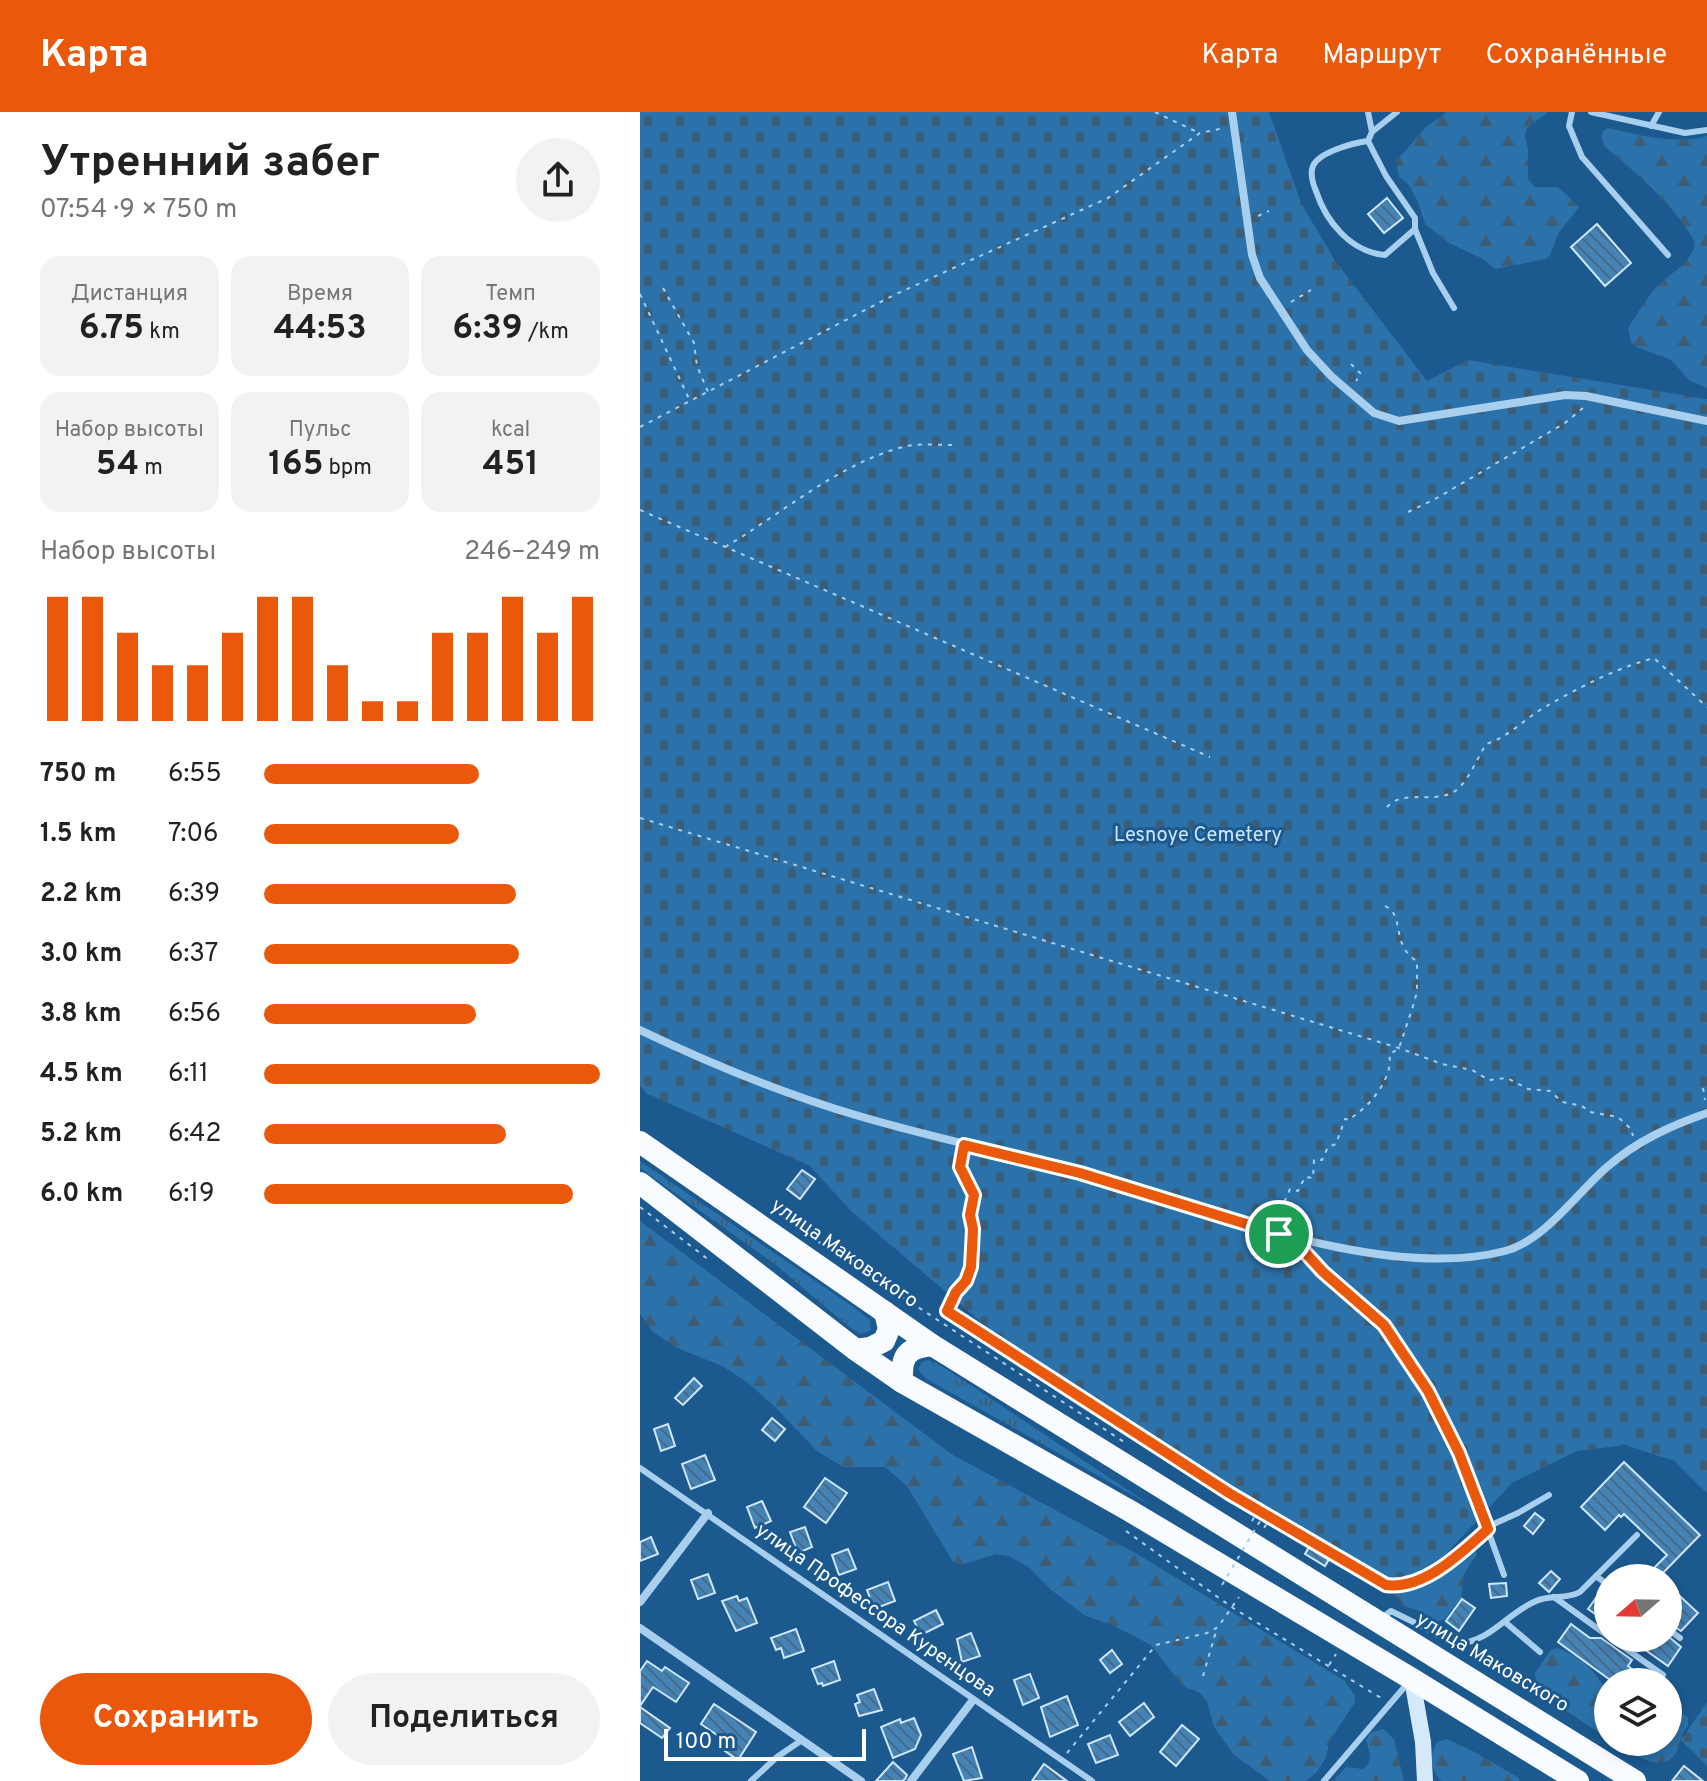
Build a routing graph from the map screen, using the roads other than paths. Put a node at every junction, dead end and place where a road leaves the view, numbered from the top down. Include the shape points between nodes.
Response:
1 (1232, 112) edge
2 (1368, 112) edge
3 (1397, 112) edge
4 (1572, 112) edge
5 (1591, 112) edge
6 (1659, 112) edge
7 (1651, 126) junction
8 (1707, 130) edge
9 (1372, 132) junction
10 (1368, 141) junction
11 (1415, 229) junction
12 (1668, 255) dead end
13 (1454, 308) dead end
14 (1707, 421) edge
15 (640, 1030) edge
16 (1707, 1113) edge
17 (640, 1142) edge
18 (640, 1183) edge
19 (1292, 1238) junction
20 (885, 1312) junction
21 (932, 1345) junction
22 (856, 1350) junction
23 (902, 1382) junction
24 (640, 1468) edge
25 (1549, 1495) dead end
26 (708, 1513) junction
27 (1487, 1528) junction
28 (1637, 1535) dead end
29 (1608, 1564) edge
30 (1504, 1575) dead end
31 (1594, 1578) edge
32 (1554, 1597) junction
33 (640, 1602) edge
34 (1376, 1621) junction
35 (1505, 1622) junction
36 (1594, 1626) edge
37 (640, 1628) edge
38 (1540, 1652) dead end
39 (1631, 1652) edge
40 (1653, 1668) edge
41 (1412, 1679) junction
42 (973, 1700) junction
43 (802, 1740) junction
44 (751, 1781) edge
45 (861, 1781) edge
46 (911, 1781) edge
47 (1092, 1781) edge
48 (1324, 1781) edge
49 (1425, 1781) edge
50 (1578, 1781) edge
51 (1635, 1781) edge

1 - 14 street via 1252,255 1260,278 1307,350 1374,413 1399,421 1565,395
2 - 9 lane
3 - 9 lane
4 - 12 lane via 1569,126 1582,157
5 - 7 lane
6 - 7 lane
7 - 8 lane via 1685,133
9 - 10 lane
10 - 11 lane via 1415,218
10 - 11 lane via 1346,144 1314,163 1321,207 1332,224 1369,254 1385,255
11 - 13 lane
15 - 19 street via 699,1058 857,1116 1080,1173
16 - 19 street via 1638,1144 1542,1230 1510,1250 1465,1259 1388,1254
17 - 20 highway, улица Маковского
18 - 22 highway
19 - 27 lane via 1384,1325 1459,1453
20 - 21 highway, улица Маковского
20 - 22 highway via 889,1329 884,1341
21 - 23 highway via 915,1347 905,1356
21 - 34 highway, улица Маковского
22 - 23 highway
23 - 41 highway
24 - 26 lane, улица Профессора Куренцова
25 - 27 lane
26 - 33 street
26 - 42 lane, улица Профессора Куренцова
27 - 30 lane
28 - 29 lane
31 - 32 lane via 1574,1595
32 - 35 lane via 1535,1601
32 - 36 lane
34 - 35 lane via 1391,1611 1458,1644 1485,1637
34 - 51 highway, улица Маковского
35 - 38 lane
37 - 43 street
39 - 40 lane
41 - 48 lane
41 - 49 main road
41 - 50 highway
42 - 46 street
42 - 47 lane, улица Профессора Куренцова
43 - 44 lane
43 - 45 street

